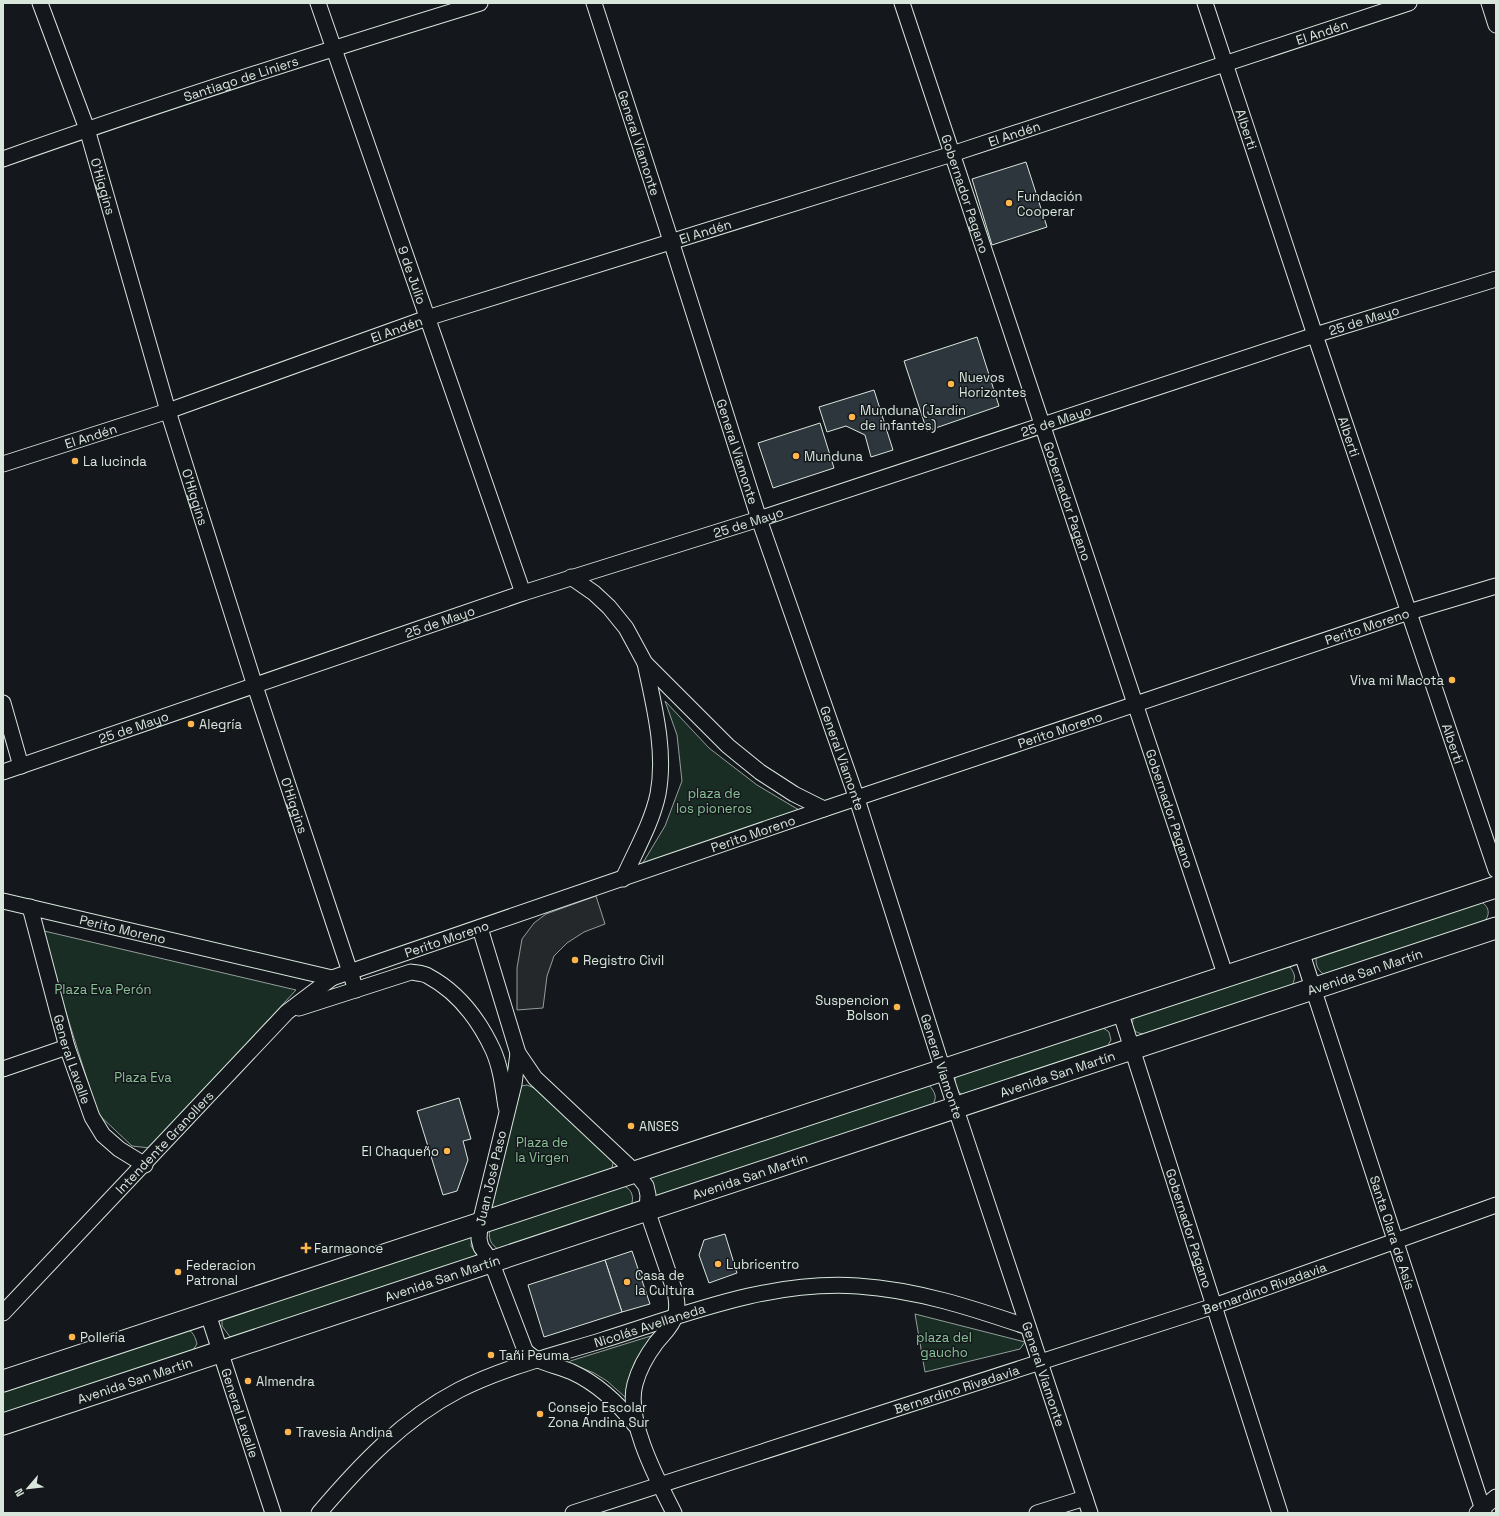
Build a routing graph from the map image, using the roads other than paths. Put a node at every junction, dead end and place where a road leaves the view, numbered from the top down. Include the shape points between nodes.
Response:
1 (40, 3) edge
2 (318, 3) edge
3 (480, 3) edge
4 (594, 3) edge
5 (902, 3) edge
6 (1205, 3) edge
7 (1409, 3) edge
8 (1489, 3) edge
9 (1496, 25) edge
10 (333, 48) junction
11 (1225, 63) junction
12 (87, 129) junction
13 (952, 154) junction
14 (3, 159) edge
15 (672, 241) junction
16 (1496, 279) edge
17 (428, 318) junction
18 (1315, 335) junction
19 (168, 411) junction
20 (1043, 426) junction
21 (3, 464) edge
22 (759, 519) junction
23 (571, 577) junction
24 (1496, 586) edge
25 (523, 593) junction
26 (1409, 612) junction
27 (645, 664) junction
28 (255, 686) junction
29 (3, 703) edge
30 (1135, 704) junction
31 (21, 766) junction
32 (3, 772) edge
33 (857, 799) junction
34 (824, 809) junction
35 (1496, 870) edge
36 (623, 879) junction
37 (1496, 887) edge
38 (3, 901) edge
39 (30, 907) junction
40 (480, 928) junction
41 (1496, 928) edge
42 (1301, 951) junction
43 (349, 971) junction
44 (1226, 977) junction
45 (332, 978) junction
46 (1313, 989) junction
47 (356, 990) junction
48 (1120, 1011) junction
49 (287, 1012) junction
50 (67, 1048) junction
51 (1132, 1049) junction
52 (518, 1052) junction
53 (3, 1069) edge
54 (943, 1070) junction
55 (955, 1108) junction
56 (507, 1112) junction
57 (145, 1165) junction
58 (635, 1172) junction
59 (1496, 1205) edge
60 (647, 1210) junction
61 (480, 1224) junction
62 (1395, 1239) junction
63 (491, 1261) junction
64 (1214, 1306) junction
65 (3, 1313) edge
66 (208, 1314) junction
67 (675, 1318) junction
68 (1028, 1327) junction
69 (221, 1351) junction
70 (539, 1360) junction
71 (1040, 1362) junction
72 (3, 1381) edge
73 (3, 1424) edge
74 (636, 1426) junction
75 (660, 1485) junction
76 (1496, 1497) edge
77 (1085, 1498) junction
78 (1481, 1512) edge
79 (273, 1513) edge
80 (319, 1513) edge
81 (573, 1513) edge
82 (674, 1513) edge
83 (1037, 1513) edge
84 (1090, 1513) edge
85 (1280, 1513) edge

1 - 12 street, O'Higgins
2 - 10 street, 9 de Julio
3 - 10 street, Santiago de Liniers
4 - 15 street, General Viamonte
5 - 13 street, Gobernador Pagano
6 - 11 street, Alberti
7 - 11 street, El Andén
8 - 9 street
10 - 12 street, Santiago de Liniers
10 - 17 street, 9 de Julio
11 - 13 street, El Andén
11 - 18 street, Alberti
12 - 14 street, Santiago de Liniers
12 - 19 street, O'Higgins
13 - 15 street, El Andén
13 - 20 street, Gobernador Pagano
15 - 17 street, El Andén
15 - 22 street, General Viamonte
16 - 18 street, 25 de Mayo
17 - 19 street, El Andén
17 - 25 street, 9 de Julio
18 - 20 street, 25 de Mayo
18 - 26 street, Alberti
19 - 21 street, El Andén
19 - 28 street, O'Higgins
20 - 22 street, 25 de Mayo
20 - 30 street, Gobernador Pagano
22 - 23 street, 25 de Mayo
22 - 33 street, General Viamonte
23 - 25 street, 25 de Mayo
23 - 27 street via 609,607 626,628
24 - 26 street, Perito Moreno
25 - 28 street, 25 de Mayo
26 - 30 street, Perito Moreno
26 - 35 street, Alberti
27 - 34 street via 728,746 760,772 794,794
27 - 36 street via 659,732 658,794
28 - 31 street, 25 de Mayo
28 - 43 street, O'Higgins
29 - 31 street
30 - 33 street, Perito Moreno
30 - 44 street, Gobernador Pagano
31 - 32 street, 25 de Mayo
33 - 34 street, Perito Moreno
33 - 54 street, General Viamonte
34 - 36 street, Perito Moreno
36 - 40 street, Perito Moreno
37 - 42 main road
38 - 39 street, Perito Moreno
39 - 45 street, Perito Moreno
39 - 50 street, General Lavalle
40 - 43 street, Perito Moreno
40 - 52 street, Juan José Paso
41 - 46 main road, Avenida San Martín
42 - 44 main road
42 - 46 street, Santa Clara de Asís
43 - 45 street, Perito Moreno
43 - 47 street, O'Higgins
44 - 48 main road
45 - 49 street, Intendente Granollers
46 - 51 main road, Avenida San Martín
46 - 62 street, Santa Clara de Asís
47 - 49 street
47 - 56 street via 411,972 427,975 453,993 475,1017 494,1051
48 - 51 street, Gobernador Pagano
48 - 54 main road
49 - 57 street, Intendente Granollers
50 - 53 street
50 - 57 street, General Lavalle via 92,1117 103,1135 119,1149
51 - 55 main road, Avenida San Martín
51 - 64 street, Gobernador Pagano
52 - 56 street, Juan José Paso
52 - 58 street, Juan José Paso via 535,1078
54 - 55 street, General Viamonte
54 - 58 main road
55 - 60 main road, Avenida San Martín
55 - 68 street, General Viamonte
56 - 61 street, Juan José Paso
57 - 65 street, Intendente Granollers
58 - 60 street, Juan José Paso via 646,1186
58 - 61 main road
59 - 62 street, Bernardino Rivadavia
60 - 63 main road, Avenida San Martín
60 - 67 street, Juan José Paso via 675,1292 678,1305
61 - 63 street, Juan José Paso via 481,1247
61 - 66 main road
62 - 64 street, Bernardino Rivadavia
62 - 78 street, Santa Clara de Asís
63 - 69 main road, Avenida San Martín
63 - 70 street, Juan José Paso via 521,1344 529,1355
64 - 71 street, Bernardino Rivadavia
64 - 85 street, Gobernador Pagano
66 - 69 street, General Lavalle
66 - 72 main road
67 - 68 street, Nicolás Avellaneda via 766,1292 809,1287 856,1286 899,1290 938,1298
67 - 70 street, Nicolás Avellaneda
67 - 74 street, Juan José Paso via 643,1362 634,1384
68 - 71 street, General Viamonte
69 - 73 main road, Avenida San Martín
69 - 79 street, General Lavalle
70 - 74 street, Juan José Paso via 590,1382 622,1408
70 - 80 street, Nicolás Avellaneda via 504,1371 459,1391 419,1415 383,1444
71 - 75 street, Bernardino Rivadavia
71 - 77 street, General Viamonte
74 - 75 street, Juan José Paso
75 - 81 street, Bernardino Rivadavia
75 - 82 street, Juan José Paso
76 - 78 street
77 - 83 street
77 - 84 street, General Viamonte

